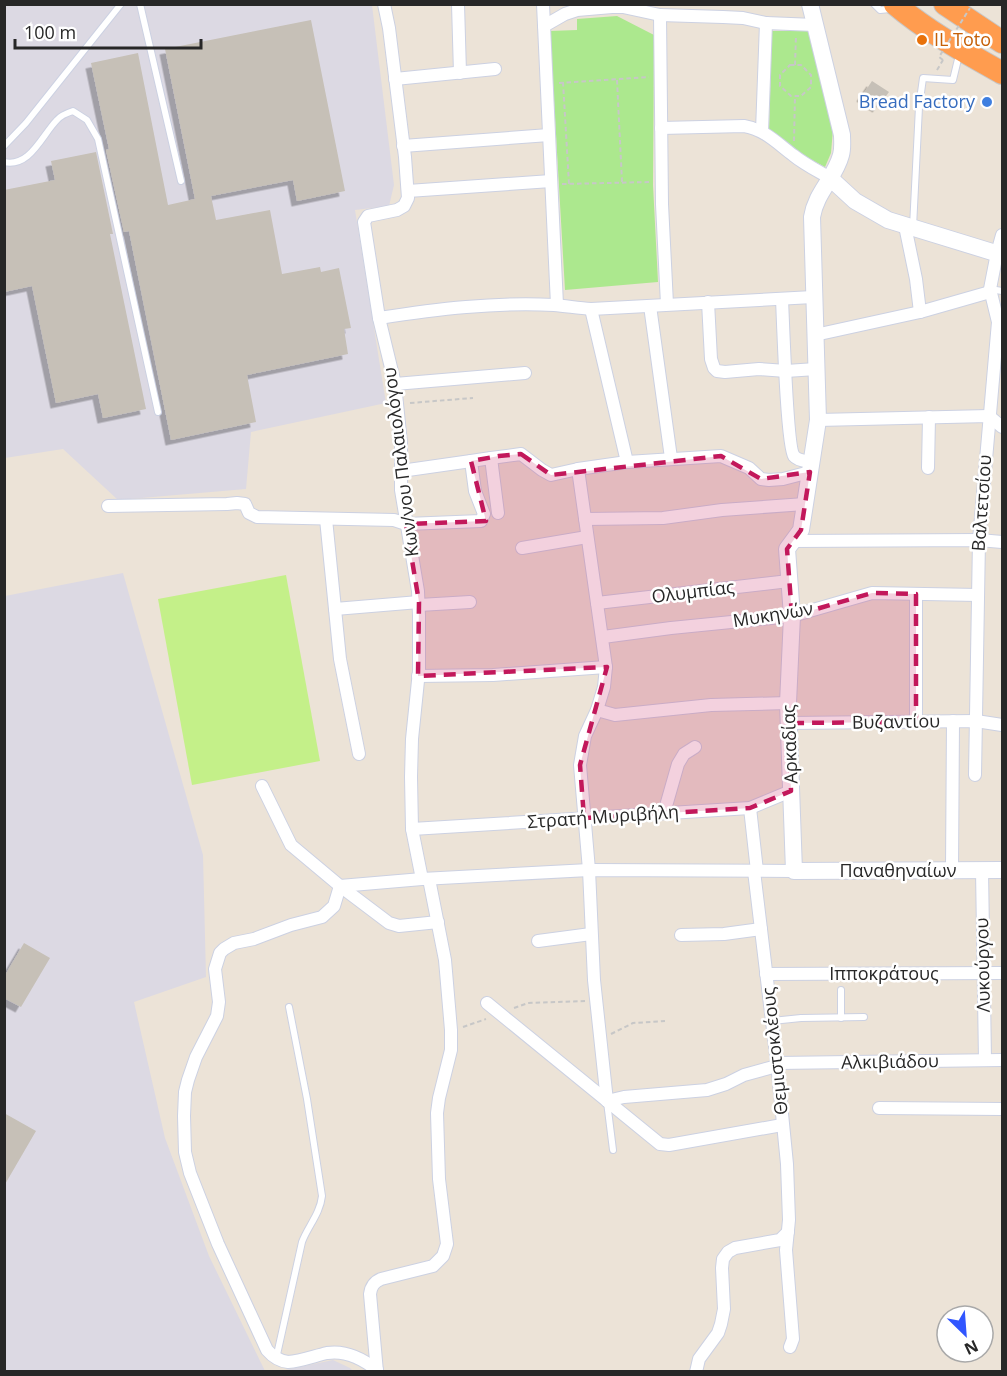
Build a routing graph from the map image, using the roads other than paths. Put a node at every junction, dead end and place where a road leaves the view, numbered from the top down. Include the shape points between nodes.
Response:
1 (122, 4) edge
2 (140, 4) edge
3 (384, 4) edge
4 (458, 4) edge
5 (543, 4) edge
6 (810, 4) edge
7 (873, 4) edge
8 (945, 4) edge
9 (612, 6) edge
10 (893, 7) edge
11 (660, 15) junction
12 (766, 23) junction
13 (815, 25) junction
14 (544, 26) junction
15 (1002, 42) edge
16 (952, 55) junction
17 (495, 69) dead end
18 (459, 73) junction
19 (1002, 73) edge
20 (395, 79) junction
21 (661, 128) junction
22 (762, 131) junction
23 (549, 135) junction
24 (4, 146) edge
25 (403, 146) junction
26 (4, 162) edge
27 (830, 178) junction
28 (181, 181) dead end
29 (551, 183) junction
30 (408, 191) junction
31 (909, 227) junction
32 (1002, 235) edge
33 (1000, 254) edge
34 (994, 291) edge
35 (813, 297) junction
36 (782, 299) junction
37 (708, 302) junction
38 (667, 304) junction
39 (557, 305) junction
40 (650, 306) junction
41 (591, 309) junction
42 (920, 312) junction
43 (379, 318) junction
44 (815, 335) junction
45 (816, 369) junction
46 (786, 371) junction
47 (525, 373) dead end
48 (998, 374) edge
49 (395, 384) junction
50 (158, 412) dead end
51 (989, 416) junction
52 (928, 417) junction
53 (818, 420) junction
54 (1002, 427) edge
55 (491, 458) junction
56 (671, 458) junction
57 (471, 461) junction
58 (627, 462) junction
59 (811, 467) junction
60 (928, 468) dead end
61 (578, 469) junction
62 (401, 471) junction
63 (805, 504) junction
64 (108, 506) dead end
65 (498, 513) dead end
66 (326, 519) junction
67 (585, 519) junction
68 (406, 524) junction
69 (587, 537) junction
70 (979, 540) junction
71 (792, 541) junction
72 (1002, 542) edge
73 (522, 548) dead end
74 (789, 581) junction
75 (916, 594) junction
76 (978, 595) junction
77 (470, 602) dead end
78 (597, 603) junction
79 (419, 604) junction
80 (335, 609) junction
81 (792, 616) junction
82 (603, 637) junction
83 (606, 667) junction
84 (418, 676) junction
85 (788, 703) junction
86 (597, 710) junction
87 (953, 721) junction
88 (976, 721) junction
89 (916, 722) junction
90 (789, 723) junction
91 (1002, 724) edge
92 (695, 747) dead end
93 (359, 754) dead end
94 (975, 775) dead end
95 (262, 786) dead end
96 (791, 791) junction
97 (750, 808) junction
98 (664, 813) junction
99 (584, 818) junction
100 (412, 829) junction
101 (589, 870) junction
102 (952, 870) junction
103 (982, 870) junction
104 (1002, 870) edge
105 (755, 871) junction
106 (794, 872) junction
107 (425, 879) junction
108 (340, 886) junction
109 (438, 922) junction
110 (761, 929) junction
111 (591, 934) junction
112 (681, 935) dead end
113 (538, 941) dead end
114 (983, 973) junction
115 (766, 974) junction
116 (1002, 974) edge
117 (841, 990) dead end
118 (487, 1003) dead end
119 (289, 1007) dead end
120 (864, 1017) dead end
121 (841, 1018) junction
122 (772, 1021) junction
123 (985, 1060) junction
124 (1002, 1060) edge
125 (777, 1065) junction
126 (607, 1101) junction
127 (879, 1108) dead end
128 (1002, 1109) edge
129 (782, 1125) junction
130 (613, 1150) dead end
131 (788, 1232) junction
132 (789, 1347) dead end
133 (276, 1359) junction
134 (377, 1371) edge
135 (696, 1371) edge

1 - 24 lane
2 - 28 lane
3 - 20 street
4 - 18 street
5 - 14 street
6 - 13 street, Αρκαδίας
7 - 10 lane via 880,10
8 - 15 highway
9 - 11 street
9 - 14 street via 571,12
10 - 16 highway via 910,16
11 - 12 street via 723,16
11 - 21 street
12 - 13 street
12 - 22 street
13 - 27 street, Αρκαδίας via 842,135 841,156
14 - 23 street
16 - 19 highway
16 - 31 lane via 953,80 923,78
17 - 18 street
18 - 20 street
20 - 25 street
21 - 22 street via 744,126
21 - 38 street
22 - 27 street
23 - 25 street
23 - 29 street
25 - 30 street
26 - 50 lane via 26,158 59,117 73,111 87,120 98,139
27 - 31 street via 855,201
27 - 35 street, Αρκαδίας via 816,200 812,217
29 - 30 street
29 - 39 street
30 - 43 street, Κων/νου Παλαιολόγου via 404,206 368,216 364,222
31 - 33 street
31 - 42 street
32 - 33 street, Βαλτετσίου
33 - 34 street, Βαλτετσίου
34 - 42 street
34 - 48 street, Βαλτετσίου
35 - 36 street
35 - 44 street, Αρκαδίας
36 - 37 street
36 - 46 street
37 - 38 street
37 - 46 street via 714,368 725,372
38 - 40 street
39 - 41 street
39 - 43 street via 484,305
40 - 41 street
40 - 56 street
41 - 58 street
42 - 44 street
43 - 49 street, Κων/νου Παλαιολόγου
44 - 45 street, Αρκαδίας
45 - 46 street
45 - 53 street, Αρκαδίας
46 - 59 street via 791,450
47 - 49 street
48 - 51 street, Βαλτετσίου
49 - 62 street, Κων/νου Παλαιολόγου
51 - 52 street
51 - 54 street
51 - 70 street, Βαλτετσίου
52 - 53 street
52 - 60 street
53 - 59 street, Αρκαδίας
55 - 57 street
55 - 61 street via 521,454 551,474
55 - 65 street
56 - 58 street
56 - 59 street via 722,456 769,480 783,479
57 - 62 street
57 - 68 street via 483,514 481,521
58 - 61 street
59 - 63 street, Αρκαδίας
61 - 67 street
62 - 68 street, Κων/νου Παλαιολόγου
63 - 67 street via 663,518
63 - 71 street, Αρκαδίας via 801,530
64 - 66 street via 237,503 244,504 257,517
66 - 68 street via 394,520
66 - 80 street
67 - 69 street
68 - 79 street, Κων/νου Παλαιολόγου
69 - 73 street
69 - 78 street
70 - 71 street
70 - 72 street
70 - 76 street, Βαλτετσίου
71 - 74 street, Αρκαδίας via 787,549
74 - 78 street, Ολυμπίας
74 - 81 street, Αρκαδίας
75 - 76 street, Μυκηνών
75 - 81 street, Μυκηνών via 872,593
75 - 89 street
76 - 88 street, Βαλτετσίου
77 - 79 street
78 - 82 street
79 - 80 street
79 - 84 street, Κων/νου Παλαιολόγου
80 - 93 street via 340,658
81 - 82 street, Μυκηνών
81 - 85 street, Αρκαδίας
82 - 83 street
83 - 84 street
83 - 86 street
84 - 100 street, Κων/νου Παλαιολόγου via 411,762
85 - 86 street via 711,705 615,715
85 - 90 street, Αρκαδίας
86 - 99 street via 585,736 580,765
87 - 88 street, Βυζαντίου
87 - 89 street, Βυζαντίου
87 - 102 street
88 - 91 street, Βυζαντίου
88 - 94 street, Βαλτετσίου
89 - 90 street, Βυζαντίου
90 - 96 street, Αρκαδίας
92 - 98 street via 678,764
95 - 108 street via 291,845
96 - 97 street, Στρατή Μυριβήλη
96 - 106 street, Αρκαδίας
97 - 98 street, Στρατή Μυριβήλη
97 - 105 street, Θεμιστοκλέους
98 - 99 street, Στρατή Μυριβήλη
99 - 100 street, Στρατή Μυριβήλη
99 - 101 street
100 - 107 street, Κων/νου Παλαιολόγου
101 - 105 street
101 - 107 street
101 - 111 street
102 - 103 street, Παναθηναίων
102 - 106 street, Παναθηναίων
103 - 104 street, Παναθηναίων
103 - 114 street, Λυκούργου
105 - 106 street
105 - 110 street, Θεμιστοκλέους
107 - 108 street
107 - 109 street, Κων/νου Παλαιολόγου
108 - 109 street via 389,923 399,926
108 - 133 street via 334,906 322,917 234,943 220,953 215,969 218,1016 194,1062 186,1092 185,1152 190,1173 267,1350
109 - 134 street, Κων/νου Παλαιολόγου via 452,1030 452,1050 437,1113 447,1247 433,1266 381,1279 372,1286
110 - 112 street
110 - 115 street, Θεμιστοκλέους
111 - 113 street
111 - 126 street
114 - 115 street, Ιπποκράτους
114 - 116 street, Ιπποκράτους
114 - 123 street, Λυκούργου
115 - 122 street, Θεμιστοκλέους
117 - 121 lane
118 - 126 street
119 - 133 lane via 322,1197 302,1242
120 - 121 lane
121 - 122 lane
122 - 125 street, Θεμιστοκλέους
123 - 124 street, Αλκιβιάδου
123 - 125 street, Αλκιβιάδου
125 - 126 street, Αλκιβιάδου via 707,1090
125 - 129 street, Θεμιστοκλέους
126 - 129 street via 655,1141 666,1145
126 - 130 lane
127 - 128 street
129 - 131 street, Θεμιστοκλέους
131 - 132 street, Θεμιστοκλέους via 793,1339
131 - 135 street via 780,1240 735,1248 723,1259 722,1324 699,1359
133 - 134 street via 288,1362 339,1353 357,1357

